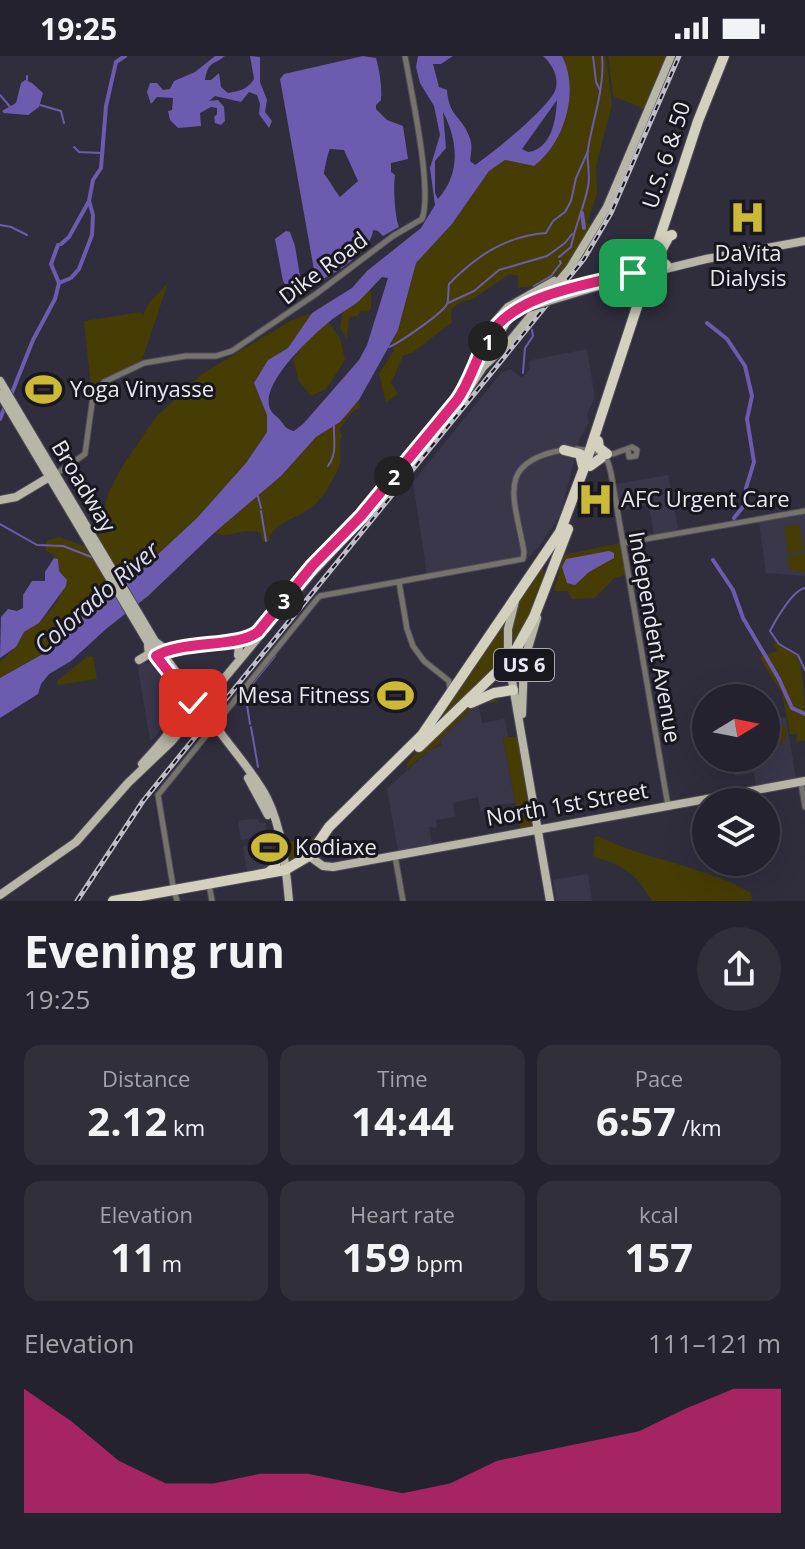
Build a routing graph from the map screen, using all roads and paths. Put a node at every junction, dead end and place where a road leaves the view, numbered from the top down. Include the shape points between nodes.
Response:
1 (405, 56) edge
2 (671, 56) edge
3 (727, 56) edge
4 (711, 85) junction
5 (689, 124) dead end
6 (702, 128) junction
7 (674, 201) junction
8 (805, 241) edge
9 (570, 268) junction
10 (655, 269) junction
11 (630, 278) junction
12 (585, 288) junction
13 (639, 300) junction
14 (503, 322) junction
15 (631, 330) junction
16 (515, 333) junction
17 (498, 339) junction
18 (484, 350) junction
19 (474, 376) junction
20 (0, 381) edge
21 (6, 399) edge
22 (438, 426) junction
23 (21, 429) junction
24 (564, 450) junction
25 (42, 451) junction
26 (628, 453) dead end
27 (601, 455) junction
28 (587, 467) junction
29 (53, 476) junction
30 (35, 486) junction
31 (0, 500) edge
32 (63, 500) junction
33 (805, 511) edge
34 (91, 540) junction
35 (623, 543) junction
36 (399, 582) junction
37 (516, 597) junction
38 (542, 598) junction
39 (146, 633) junction
40 (230, 643) junction
41 (246, 644) junction
42 (175, 652) junction
43 (238, 655) junction
44 (161, 658) junction
45 (139, 660) dead end
46 (435, 669) junction
47 (178, 676) junction
48 (454, 680) junction
49 (513, 690) junction
50 (449, 697) junction
51 (194, 701) junction
52 (456, 712) junction
53 (131, 776) junction
54 (803, 782) edge
55 (668, 806) junction
56 (805, 807) edge
57 (540, 829) junction
58 (280, 855) junction
59 (395, 855) junction
60 (312, 856) junction
61 (297, 865) junction
62 (546, 867) junction
63 (283, 873) junction
64 (266, 874) junction
65 (210, 886) junction
66 (0, 893) edge
67 (176, 895) edge
68 (552, 900) edge
69 (113, 901) edge
70 (137, 901) edge
71 (212, 901) edge
72 (288, 901) edge
73 (403, 901) edge

1 - 29 street, Dike Road via 422,160 422,219 237,348 216,356 139,364 104,382 93,396 86,452
2 - 9 main road via 607,207
3 - 4 highway, U.S. 6 & 50
3 - 6 highway, U.S. 6 & 50
4 - 5 highway
4 - 6 highway
4 - 7 highway, U.S. 6 & 50
6 - 7 highway, U.S. 6 & 50
7 - 10 highway, U.S. 6 & 50
7 - 10 highway, U.S. 6 & 50 via 669,234
8 - 10 main road
9 - 16 main road
9 - 18 main road via 505,309
10 - 11 main road
10 - 12 main road
10 - 13 highway, U.S. 6 & 50
10 - 15 highway, U.S. 6 & 50
11 - 12 main road
11 - 13 highway via 643,280
12 - 14 main road, bridge via 522,307
13 - 15 highway, U.S. 6 & 50
14 - 17 main road via 494,332
14 - 18 main road
15 - 27 highway, U.S. 6 & 50
15 - 27 highway via 598,441
16 - 17 main road via 508,340
16 - 19 main road
17 - 19 main road
18 - 19 main road
19 - 22 main road
20 - 21 main road, Broadway
21 - 23 main road, Broadway
21 - 25 main road, Broadway
22 - 41 main road via 377,504
22 - 41 main road
23 - 25 main road
23 - 29 main road, Broadway via 27,454
24 - 27 street
24 - 28 highway via 580,454
24 - 36 street via 536,456 516,476 513,490 523,559
25 - 29 main road, Broadway
26 - 27 street
27 - 28 highway, U.S. 6 & 50
27 - 35 street, Independent Avenue via 611,473
28 - 37 highway via 560,532
28 - 38 highway via 579,503
29 - 30 main road
29 - 32 main road, Broadway
29 - 34 main road, Broadway
30 - 31 main road
30 - 32 main road via 50,485
32 - 34 main road, Broadway
33 - 35 street
34 - 39 main road, Broadway
35 - 55 street, Independent Avenue
36 - 46 street via 410,639
36 - 67 street via 320,596 157,798
37 - 48 highway
37 - 49 main road, US 6 via 508,640
38 - 52 highway, bridge via 513,655
38 - 57 main road, US 6 via 524,661 521,700
39 - 42 main road
39 - 44 main road, Broadway
39 - 45 main road via 150,652
40 - 41 street
40 - 42 street
40 - 43 main road via 238,645
41 - 42 street
41 - 43 main road
41 - 66 main road via 172,741 81,837
42 - 44 street
42 - 47 main road via 171,661
43 - 53 main road via 173,736
44 - 47 main road, Broadway
44 - 51 main road, Broadway
44 - 53 main road via 179,695 179,714
46 - 48 street
46 - 50 street via 450,683
47 - 51 main road, Broadway
48 - 50 highway
48 - 52 highway via 465,696
49 - 52 highway via 485,696
49 - 57 main road, US 6
50 - 60 highway via 411,749 329,827
51 - 58 main road, Broadway, bridge via 269,809
52 - 60 highway via 338,824
53 - 66 main road via 70,844
54 - 55 main road, North 1st Street
54 - 56 street
55 - 57 main road, North 1st Street
57 - 59 main road, North 1st Street
57 - 62 main road, US 6
57 - 62 main road, US 6
58 - 61 highway
58 - 63 main road, Broadway
58 - 64 highway
59 - 60 main road, North 1st Street via 323,866
59 - 73 street
60 - 61 highway
60 - 63 highway via 303,868
61 - 63 highway
62 - 68 main road, US 6
62 - 68 main road, US 6
63 - 64 highway
63 - 65 highway
63 - 72 main road, Broadway
64 - 65 highway
65 - 67 highway
65 - 71 street
67 - 69 highway
67 - 70 highway

